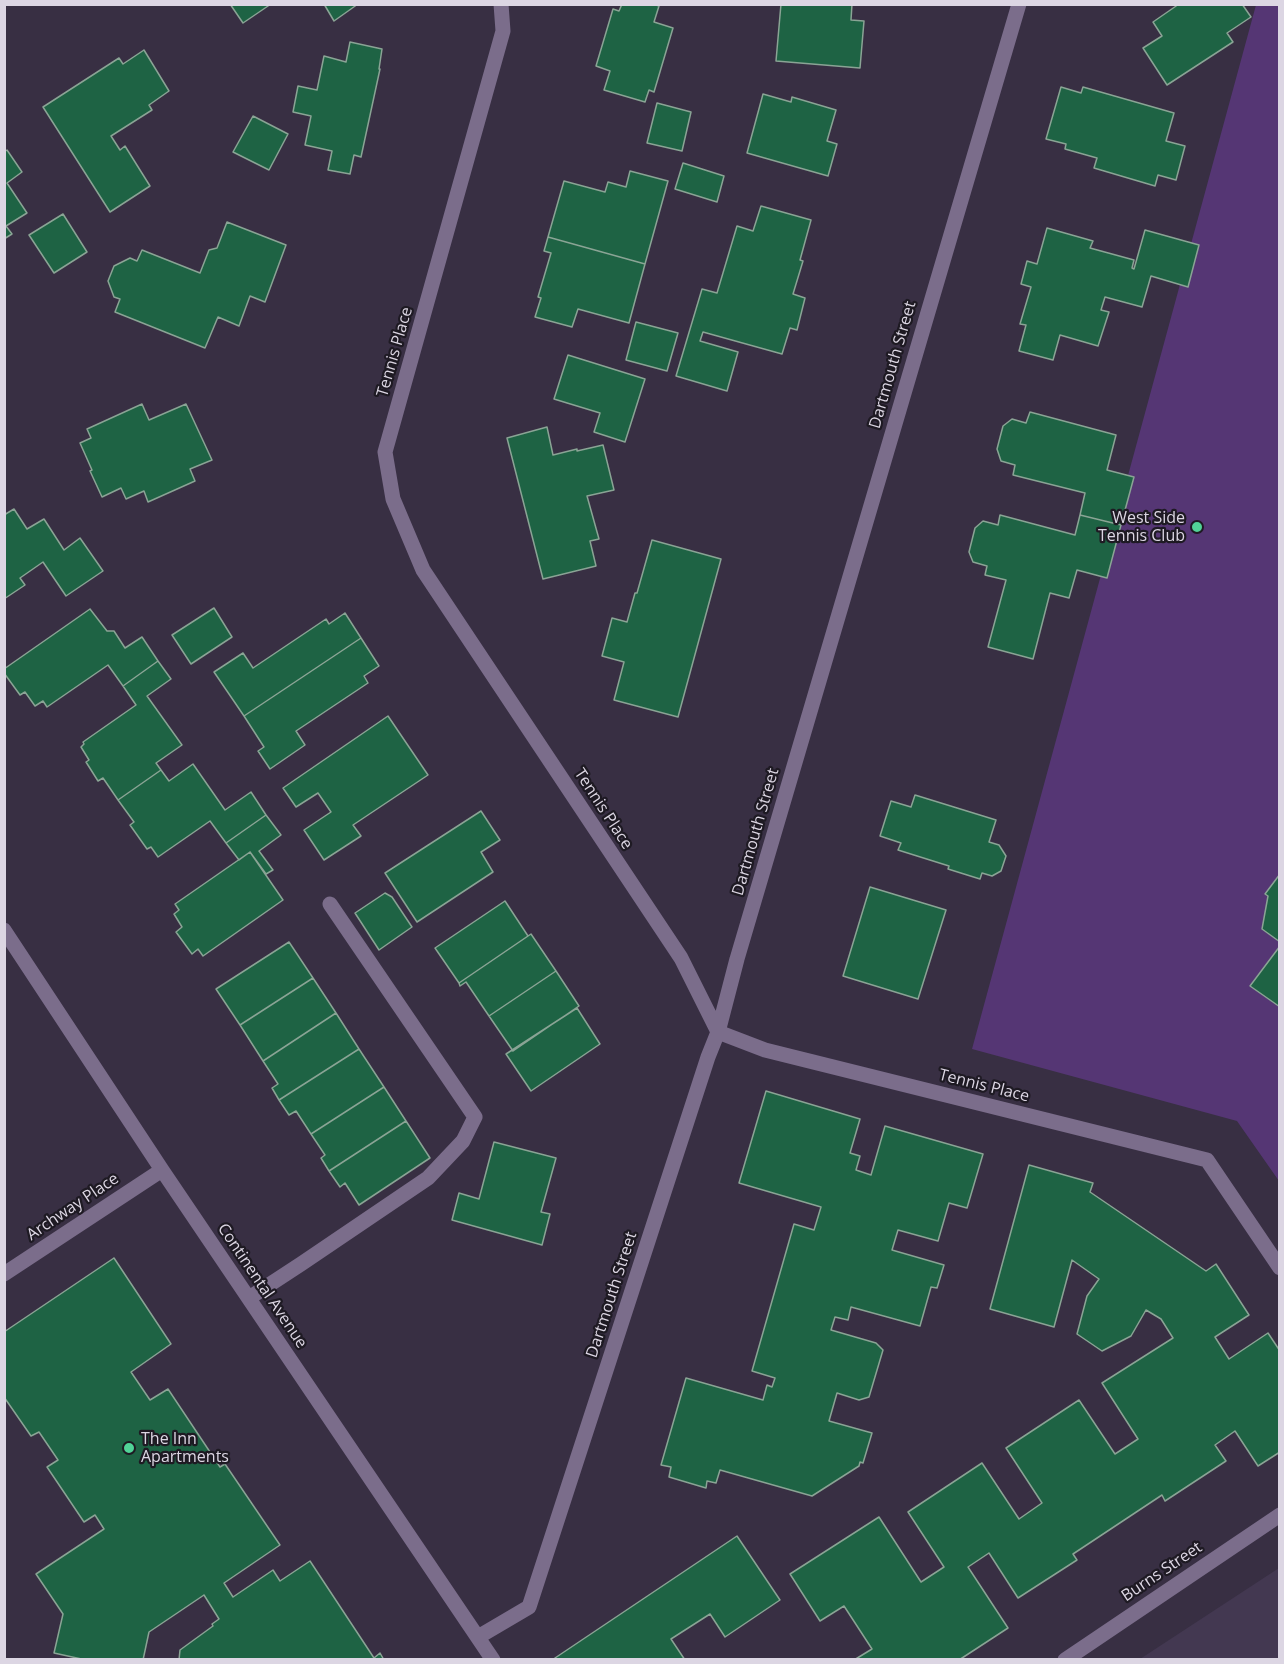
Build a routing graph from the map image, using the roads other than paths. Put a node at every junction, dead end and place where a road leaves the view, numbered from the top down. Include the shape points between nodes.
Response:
1 (501, 4) edge
2 (1018, 4) edge
3 (330, 904) dead end
4 (4, 930) edge
5 (718, 1032) junction
6 (162, 1170) junction
7 (1280, 1268) edge
8 (4, 1274) edge
9 (249, 1298) junction
10 (1280, 1515) edge
11 (478, 1637) junction
12 (493, 1659) edge
13 (1065, 1659) edge

1 - 5 street, Tennis Place via 503,31 385,452 393,499 423,570 681,958
2 - 5 street, Dartmouth Street
3 - 9 street via 475,1117 463,1141 428,1178
4 - 6 street, Continental Avenue
5 - 7 street, Tennis Place via 765,1050 1207,1160
5 - 11 street, Dartmouth Street via 529,1607
6 - 8 street, Archway Place
6 - 9 street, Continental Avenue
9 - 11 street, Continental Avenue
10 - 13 street, Burns Street
11 - 12 street, Continental Avenue

